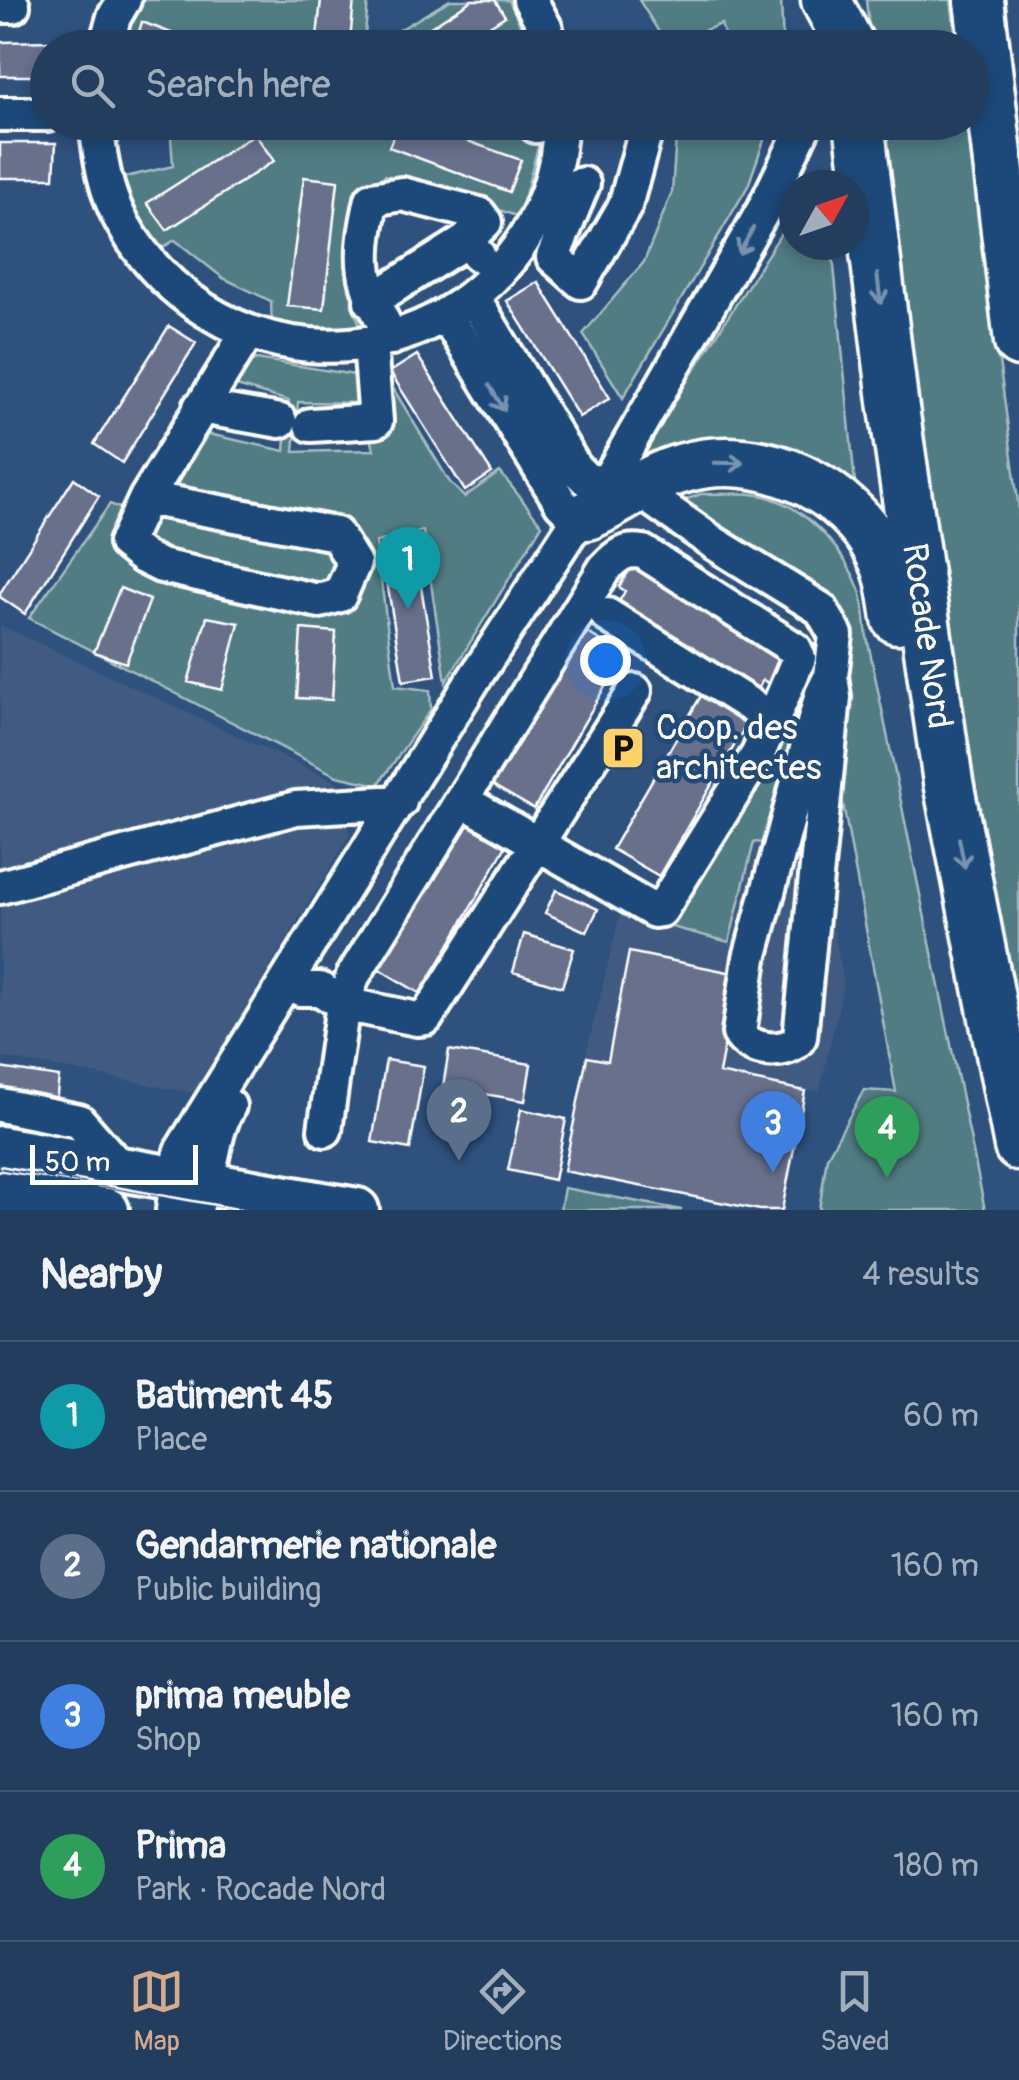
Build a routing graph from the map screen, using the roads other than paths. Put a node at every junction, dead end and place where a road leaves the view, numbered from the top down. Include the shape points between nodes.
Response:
1 (6, 0) edge
2 (124, 0) edge
3 (530, 0) edge
4 (826, 0) edge
5 (844, 0) edge
6 (0, 6) edge
7 (110, 30) edge
8 (546, 30) edge
9 (842, 30) edge
10 (848, 30) edge
11 (989, 74) edge
12 (0, 114) edge
13 (30, 114) edge
14 (98, 140) edge
15 (560, 140) edge
16 (643, 140) edge
17 (797, 140) edge
18 (861, 140) edge
19 (548, 194) junction
20 (1006, 211) junction
21 (466, 242) junction
22 (1019, 282) edge
23 (472, 296) junction
24 (371, 302) junction
25 (248, 332) junction
26 (381, 341) junction
27 (1019, 342) edge
28 (200, 407) junction
29 (146, 498) junction
30 (604, 502) junction
31 (607, 614) dead end
32 (831, 676) junction
33 (635, 691) dead end
34 (774, 720) junction
35 (948, 782) junction
36 (415, 785) junction
37 (462, 800) junction
38 (538, 844) junction
39 (0, 886) edge
40 (300, 989) junction
41 (342, 1004) junction
42 (0, 1105) edge
43 (325, 1130) dead end
44 (1019, 1146) edge
45 (0, 1148) edge
46 (122, 1170) junction
47 (187, 1194) edge
48 (20, 1200) edge
49 (107, 1210) edge
50 (356, 1210) edge

1 - 6 street via 13,6
2 - 7 street
3 - 8 street
4 - 9 highway
5 - 10 highway
11 - 20 highway
12 - 13 street
14 - 25 street via 122,223 155,270 198,306
15 - 19 street
16 - 19 street via 625,206 581,282 552,257 582,184
17 -> 30 street
18 -> 35 highway, Rocade Nord
19 - 23 street via 526,238
20 - 22 highway
20 - 27 highway
21 - 23 street
21 - 24 street
21 - 24 street via 485,222 479,214 402,194 372,199 362,244
23 - 26 street
23 - 30 street via 561,504 568,512
24 - 26 street
25 - 26 street via 308,346
25 - 28 street
26 - 28 street via 376,421 295,423
28 - 29 street
29 - 29 street via 125,542 161,566 319,600 340,594 349,581 354,563 336,534
30 - 32 street via 714,544 821,609 836,635
30 -> 35 highway via 686,467 718,462 792,475 830,496 884,560 921,741
30 - 36 street
31 - 34 street
32 - 32 street via 750,958 739,1033 752,1046 786,1050 801,1032
33 - 38 street
34 - 37 street via 796,671 795,648 630,550 604,568
34 - 38 street via 661,910
35 -> 44 highway, Rocade Nord
36 - 39 street via 296,808
36 - 40 street
36 - 47 street via 181,1151
37 - 38 street
37 - 41 street
38 - 41 street via 426,1018
40 - 41 street via 320,989
40 - 47 street via 218,1126 210,1163
41 - 43 street
42 - 46 street via 79,1121
45 - 46 main road
46 - 47 main road
47 - 50 main road
48 - 49 main road

